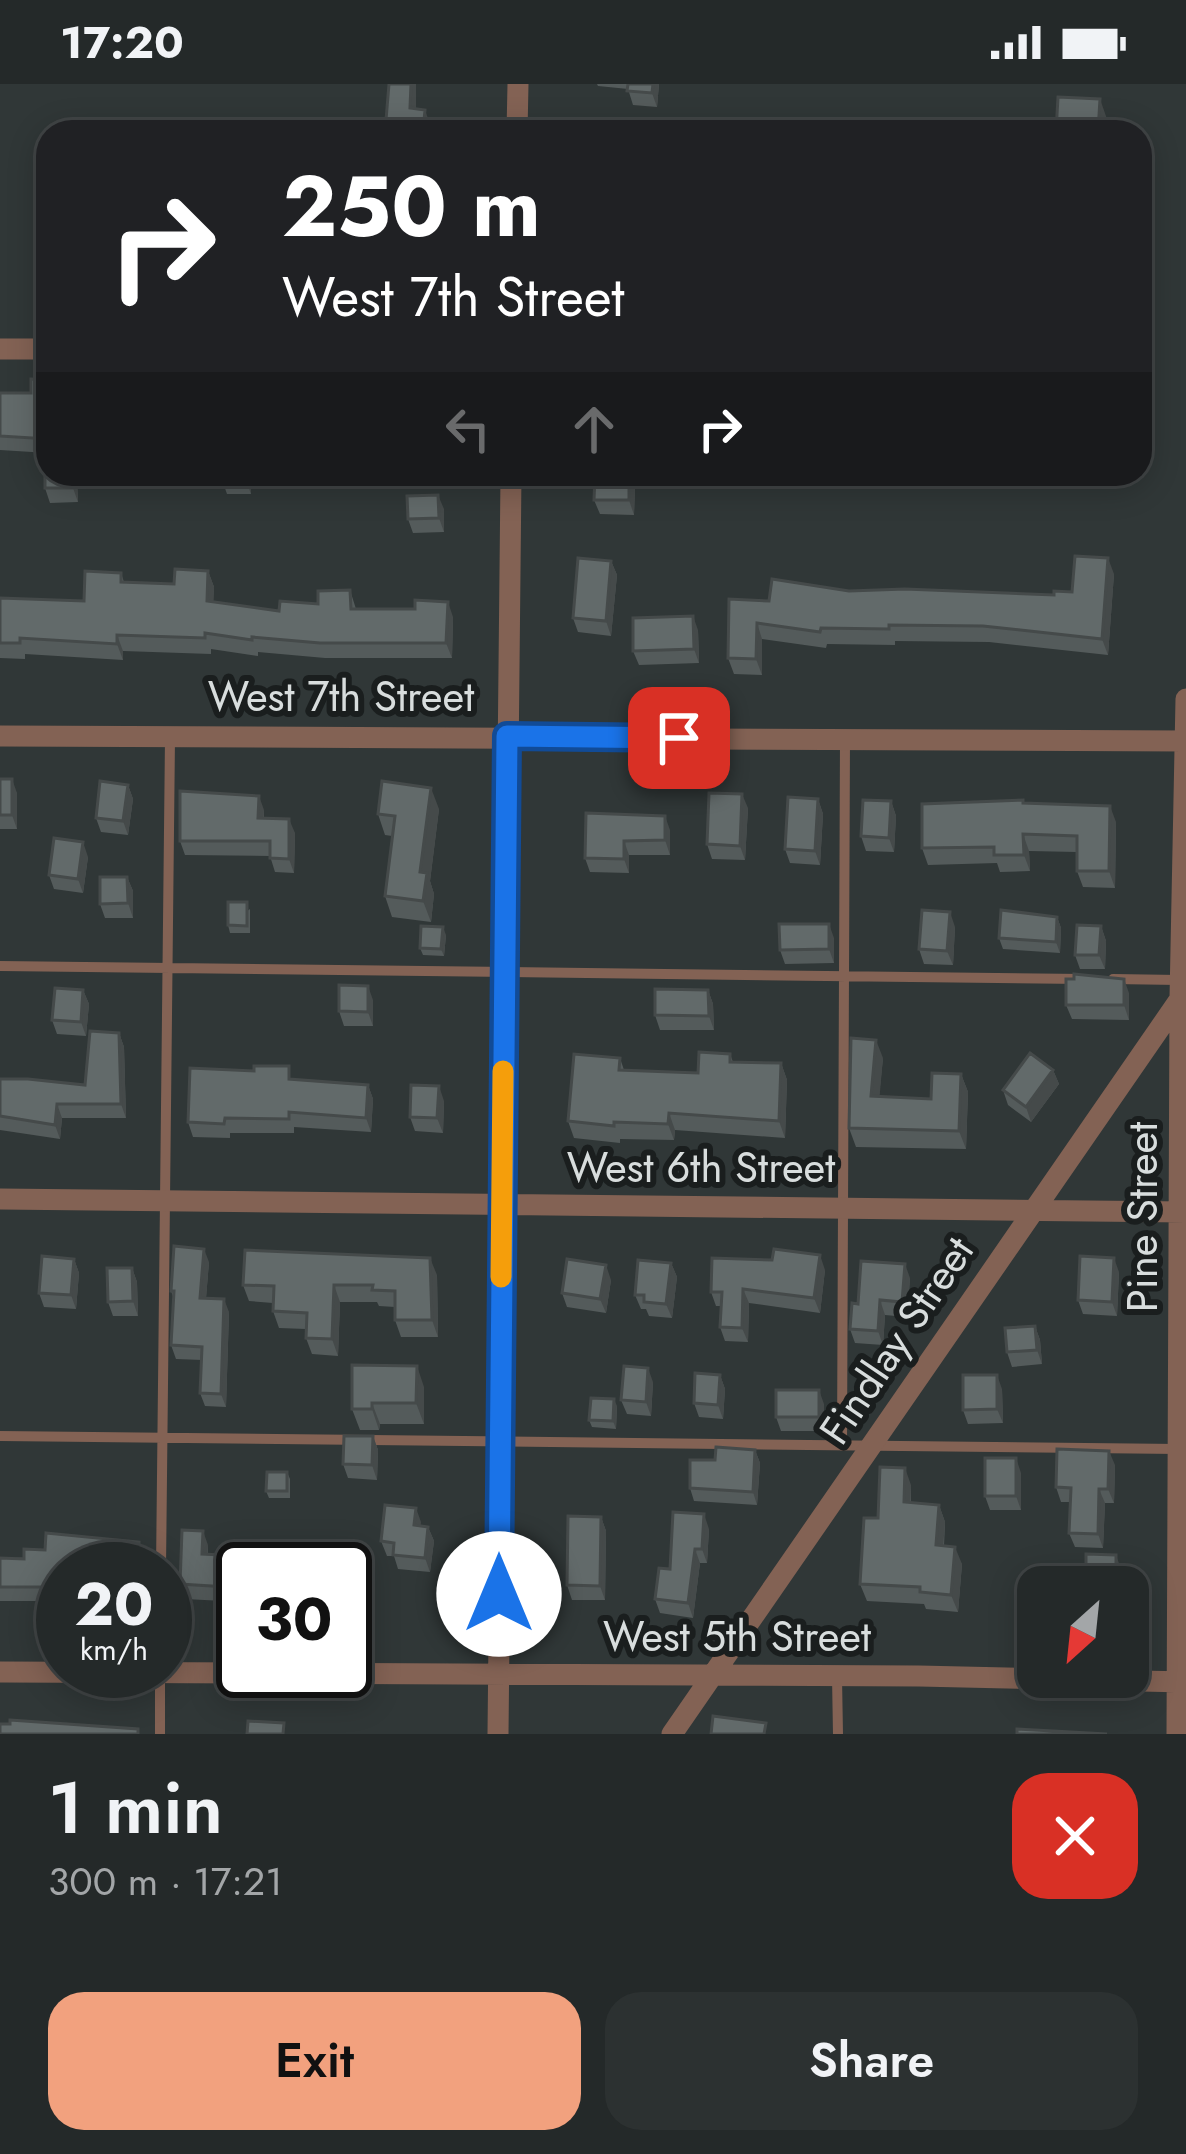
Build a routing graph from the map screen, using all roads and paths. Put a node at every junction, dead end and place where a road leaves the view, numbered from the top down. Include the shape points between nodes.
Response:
1 (518, 84) edge
2 (517, 120) edge
3 (0, 349) edge
4 (36, 349) edge
5 (511, 486) edge
6 (1186, 699) edge
7 (170, 734) junction
8 (0, 736) edge
9 (507, 736) junction
10 (845, 739) junction
11 (1186, 741) edge
12 (0, 966) edge
13 (166, 968) junction
14 (505, 970) junction
15 (844, 975) junction
16 (1182, 990) edge
17 (0, 1199) edge
18 (163, 1201) junction
19 (502, 1204) junction
20 (844, 1207) junction
21 (1032, 1210) junction
22 (1184, 1212) edge
23 (0, 1436) edge
24 (162, 1437) junction
25 (500, 1441) junction
26 (842, 1446) junction
27 (870, 1446) junction
28 (1183, 1449) edge
29 (161, 1542) edge
30 (0, 1672) edge
31 (36, 1672) edge
32 (192, 1672) edge
33 (712, 1675) junction
34 (499, 1676) junction
35 (837, 1676) junction
36 (1182, 1682) edge
37 (160, 1698) edge
38 (160, 1734) edge
39 (498, 1734) edge
40 (672, 1734) edge
41 (838, 1734) edge
42 (1177, 1734) edge

1 - 2 street
3 - 4 street
5 - 9 street
6 - 11 street, Pine Street
7 - 8 street, West 7th Street
7 - 9 street, West 7th Street
7 - 13 lane
9 - 10 street, West 7th Street
9 - 14 street
10 - 11 street, West 7th Street
10 - 15 lane
11 - 16 street, Pine Street
12 - 13 lane
13 - 14 lane
13 - 18 lane
14 - 15 lane
14 - 19 street
15 - 16 lane
15 - 20 lane
16 - 21 street, Findlay Street
16 - 22 street, Pine Street
17 - 18 street, West 6th Street
18 - 19 street, West 6th Street
18 - 24 lane
19 - 20 street, West 6th Street
19 - 25 street
20 - 21 street, West 6th Street
20 - 26 lane
21 - 22 street, West 6th Street
21 - 27 street, Findlay Street
22 - 28 street, Pine Street
23 - 24 lane
24 - 25 lane
24 - 29 lane
25 - 26 lane
25 - 34 street
26 - 27 lane
27 - 28 lane
27 - 33 street, Findlay Street
28 - 36 street, Pine Street
30 - 31 street, West 5th Street
32 - 34 street, West 5th Street
33 - 34 street, West 5th Street
33 - 35 street, West 5th Street
33 - 40 street, Findlay Street
34 - 39 street
35 - 36 street, West 5th Street
35 - 41 lane
36 - 42 street, Pine Street
37 - 38 lane

